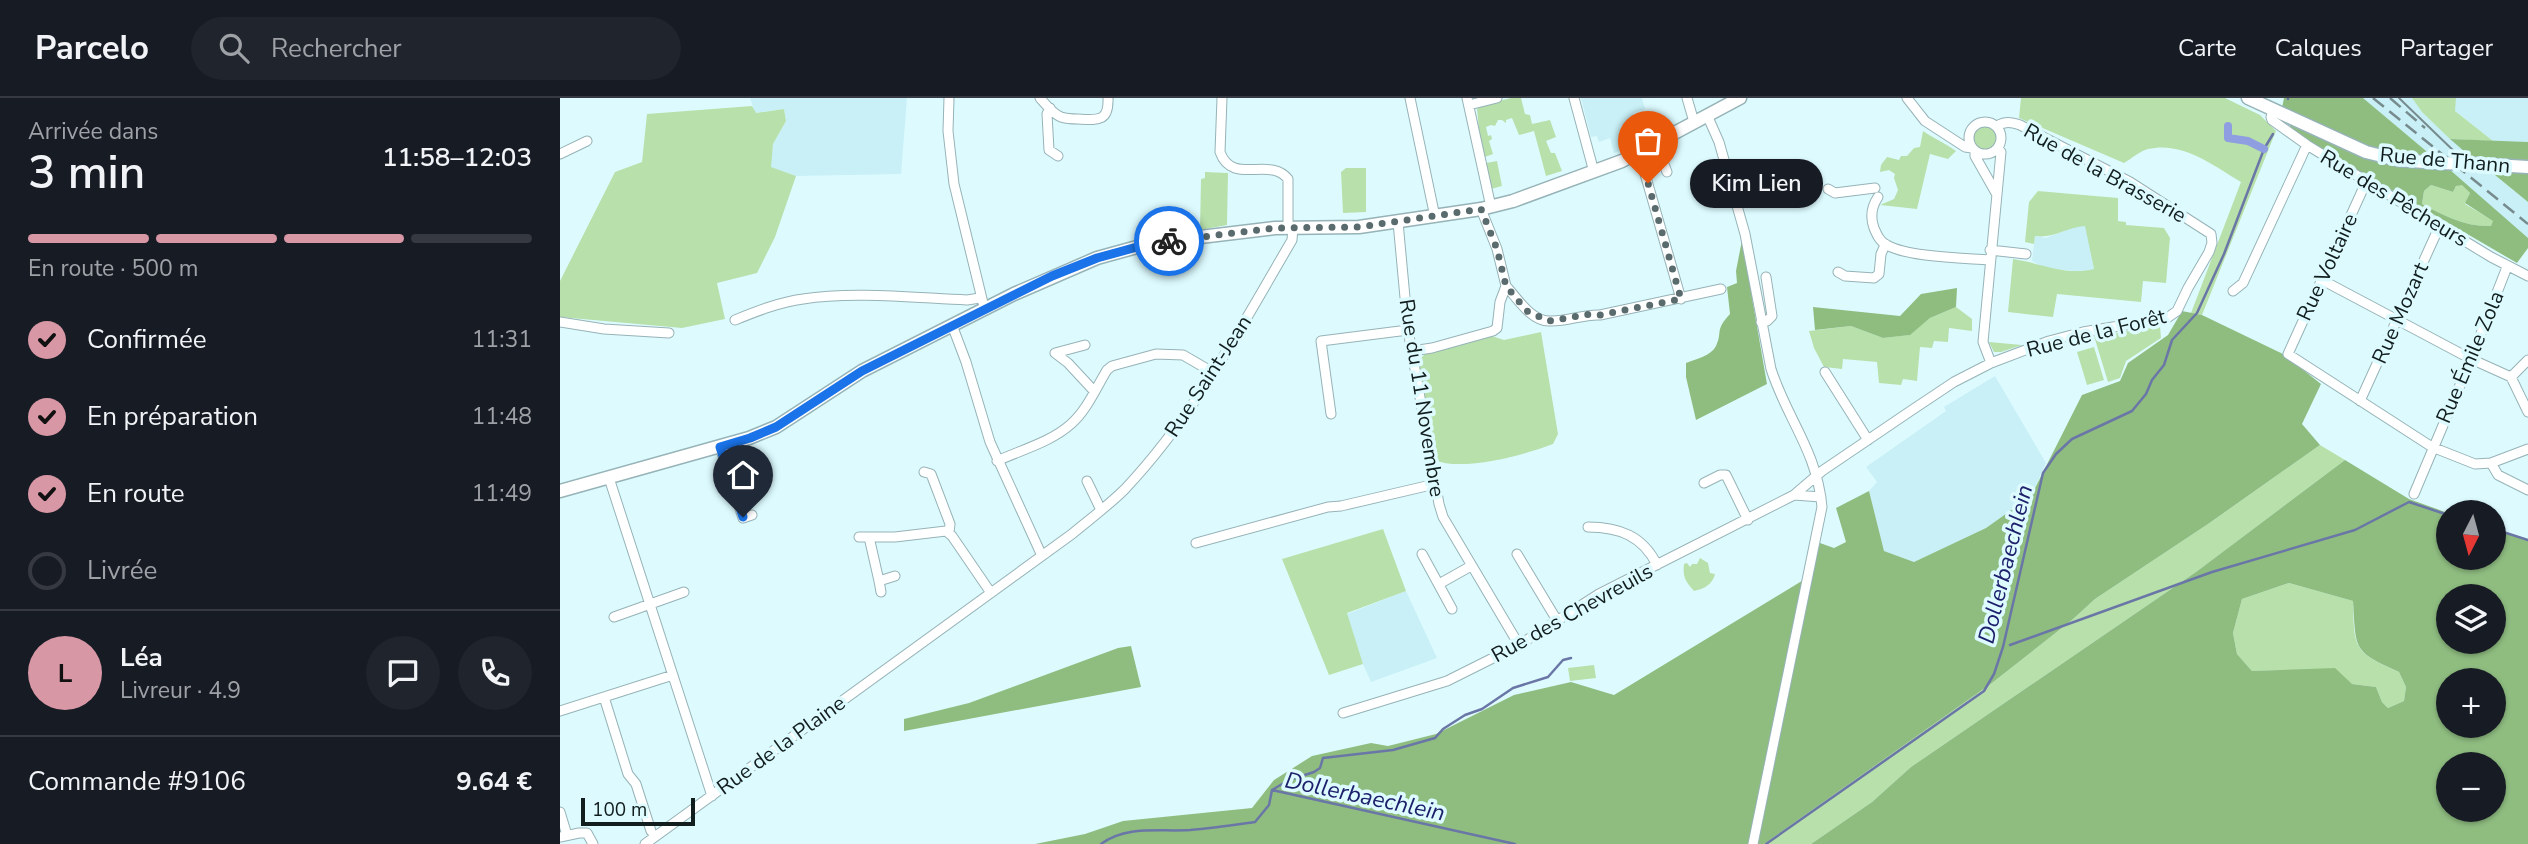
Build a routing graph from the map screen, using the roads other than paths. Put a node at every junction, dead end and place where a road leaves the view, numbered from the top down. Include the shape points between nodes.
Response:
1 (949, 98) edge
2 (1040, 98) edge
3 (1108, 98) edge
4 (1222, 98) edge
5 (1410, 98) edge
6 (1497, 98) edge
7 (1574, 98) edge
8 (1686, 98) edge
9 (1740, 98) edge
10 (1907, 98) edge
11 (2248, 98) edge
12 (1468, 101) edge
13 (1049, 108) junction
14 (2273, 110) junction
15 (1707, 115) junction
16 (1694, 122) junction
17 (1997, 126) junction
18 (1973, 127) junction
19 (1950, 137) junction
20 (587, 141) dead end
21 (1656, 144) junction
22 (2307, 145) junction
23 (1998, 149) junction
24 (1977, 152) junction
25 (1639, 153) junction
26 (560, 154) edge
27 (1059, 156) dead end
28 (2000, 166) junction
29 (2528, 167) edge
30 (1594, 172) junction
31 (1667, 172) dead end
32 (2367, 180) junction
33 (1828, 190) dead end
34 (1996, 194) junction
35 (1486, 208) junction
36 (1435, 217) junction
37 (1398, 222) junction
38 (2440, 225) junction
39 (1291, 227) junction
40 (2211, 234) joint
41 (1885, 244) junction
42 (2026, 254) dead end
43 (1990, 255) junction
44 (2507, 267) junction
45 (1838, 272) dead end
46 (2528, 276) edge
47 (1766, 278) dead end
48 (2322, 280) junction
49 (1506, 286) junction
50 (1721, 289) dead end
51 (2233, 291) dead end
52 (1681, 299) junction
53 (982, 303) junction
54 (735, 320) dead end
55 (2396, 320) junction
56 (560, 322) edge
57 (1761, 322) junction
58 (952, 325) junction
59 (1408, 330) junction
60 (668, 333) dead end
61 (1085, 345) dead end
62 (1073, 348) junction
63 (1412, 351) junction
64 (2471, 359) junction
65 (2528, 360) edge
66 (1068, 363) junction
67 (1991, 363) junction
68 (1825, 372) dead end
69 (1214, 373) junction
70 (2511, 377) junction
71 (1094, 391) junction
72 (2360, 401) junction
73 (2528, 412) edge
74 (1331, 414) dead end
75 (1868, 440) junction
76 (720, 447) junction
77 (2432, 447) junction
78 (2528, 449) edge
79 (998, 461) junction
80 (2491, 463) junction
81 (924, 472) dead end
82 (1818, 474) junction
83 (609, 478) junction
84 (1087, 481) dead end
85 (1704, 483) dead end
86 (1434, 484) junction
87 (2528, 490) edge
88 (560, 491) edge
89 (2414, 494) dead end
90 (1794, 495) junction
91 (1821, 497) junction
92 (1101, 510) junction
93 (752, 515) dead end
94 (1748, 520) junction
95 (1588, 527) dead end
96 (950, 533) junction
97 (1196, 543) dead end
98 (1423, 554) dead end
99 (1517, 554) dead end
100 (1042, 556) junction
101 (1657, 565) junction
102 (1471, 566) junction
103 (895, 576) dead end
104 (879, 581) junction
105 (1439, 584) junction
106 (684, 592) dead end
107 (881, 592) dead end
108 (991, 593) junction
109 (650, 605) junction
110 (1452, 610) dead end
111 (614, 617) dead end
112 (1558, 622) junction
113 (1520, 645) junction
114 (883, 671) joint
115 (673, 676) junction
116 (604, 697) junction
117 (560, 711) edge
118 (1343, 713) dead end
119 (712, 796) junction
120 (560, 812) edge
121 (651, 831) dead end
122 (564, 836) edge
123 (593, 844) edge
124 (645, 844) edge
125 (1753, 844) edge

1 - 53 street via 954,184
2 - 13 street
3 - 13 street via 1108,109 1097,120 1064,118
4 - 39 street via 1223,160 1235,169 1283,173 1288,179
5 - 36 street
6 - 12 street
7 - 30 street
8 - 16 street
9 - 15 main road
10 - 19 street via 1925,121
11 - 14 main road, Rue de Thann
12 - 35 street
13 - 27 street via 1049,150
14 - 22 street, Rue des Pêcheurs via 2272,120
14 - 29 main road, Rue de Thann, bridge via 2365,152 2398,160
15 - 16 main road
15 - 57 street via 1745,234
16 - 21 main road
17 - 18 street via 1982,122
17 - 23 street via 2002,140
17 - 40 street, Rue de la Brasserie via 2003,122 2020,125 2130,182
18 - 19 street
18 - 24 street via 1969,135
19 - 24 street
20 - 26 street
21 - 25 main road
21 - 31 street
22 - 32 street, Rue des Pêcheurs
22 - 51 street via 2243,283
23 - 24 street
23 - 28 street
24 - 28 street
24 - 34 street
25 - 30 main road
25 - 52 street
28 - 34 street
30 - 35 main road
32 - 38 street, Rue des Pêcheurs
32 - 48 street, Rue Voltaire
33 - 41 street via 1876,192 1871,220
34 - 43 street
35 - 36 main road
35 - 49 street
36 - 37 main road
37 - 39 main road
37 - 59 street, Rue du 11 Novembre
38 - 44 street, Rue des Pêcheurs
38 - 55 street, Rue Mozart
39 - 53 main road via 1137,247
39 - 69 street, Rue Saint-Jean via 1292,240
40 - 67 street, Rue de la Forêt via 2209,252 2178,310 2167,318 2083,332
41 - 43 street via 1901,251
41 - 45 street via 1879,274 1874,278
42 - 43 street
43 - 67 street via 1983,342
44 - 46 street, Rue des Pêcheurs
44 - 64 street, Rue Émile Zola
47 - 57 street via 1772,316
48 - 55 street
48 - 72 street, Rue Voltaire via 2288,354
49 - 52 street via 1527,311 1549,321
49 - 63 street via 1493,331
50 - 52 street
53 - 54 street via 833,296 802,299
53 - 58 main road
55 - 64 street
55 - 72 street, Rue Mozart
56 - 60 street
57 - 82 street via 1775,383
58 - 76 main road via 862,371 776,427
58 - 79 street
59 - 63 street, Rue du 11 Novembre
59 - 74 street via 1321,341
61 - 62 street
62 - 66 street
62 - 66 street via 1055,353
63 - 86 street, Rue du 11 Novembre
64 - 70 street
64 - 77 street, Rue Émile Zola
65 - 70 street
66 - 71 street
67 - 75 street, Rue de la Forêt via 1954,382
68 - 75 street
69 - 71 street via 1183,355 1156,354 1112,366
69 - 92 street, Rue Saint-Jean via 1154,456
70 - 73 street
71 - 79 street via 1081,413 1058,433
72 - 77 street
75 - 82 street, Rue de la Forêt
76 - 83 main road
76 - 93 street via 743,517
77 - 80 street via 2475,464
77 - 89 street, Rue Émile Zola
78 - 80 street
79 - 100 street
80 - 87 street via 2498,475
81 - 96 street via 931,474
82 - 90 street, Rue des Chevreuils
82 - 91 street
83 - 88 main road
83 - 109 street
84 - 92 street
85 - 94 street via 1726,475
86 - 97 street
86 - 102 street, Rue du 11 Novembre via 1443,517
90 - 91 street
90 - 94 street, Rue des Chevreuils
91 - 125 street via 1820,522
92 - 100 street, Rue Saint-Jean
94 - 101 street, Rue des Chevreuils
95 - 101 street via 1623,531 1644,544
96 - 104 street via 864,537
96 - 108 street
98 - 105 street
99 - 112 street
100 - 108 street, Rue Saint-Jean
101 - 112 street, Rue des Chevreuils via 1599,594
102 - 105 street
102 - 113 street, Rue du 11 Novembre
103 - 104 street
104 - 107 street
105 - 110 street
106 - 109 street
108 - 114 street, Rue Saint-Jean
109 - 111 street
109 - 115 street
112 - 113 street, Rue des Chevreuils
113 - 118 street, Rue des Chevreuils via 1447,681
114 - 119 street, Rue de la Plaine
115 - 116 street
115 - 119 street
116 - 117 street
116 - 121 street
119 - 124 street, Rue de la Plaine
120 - 122 street
122 - 123 street via 587,833

